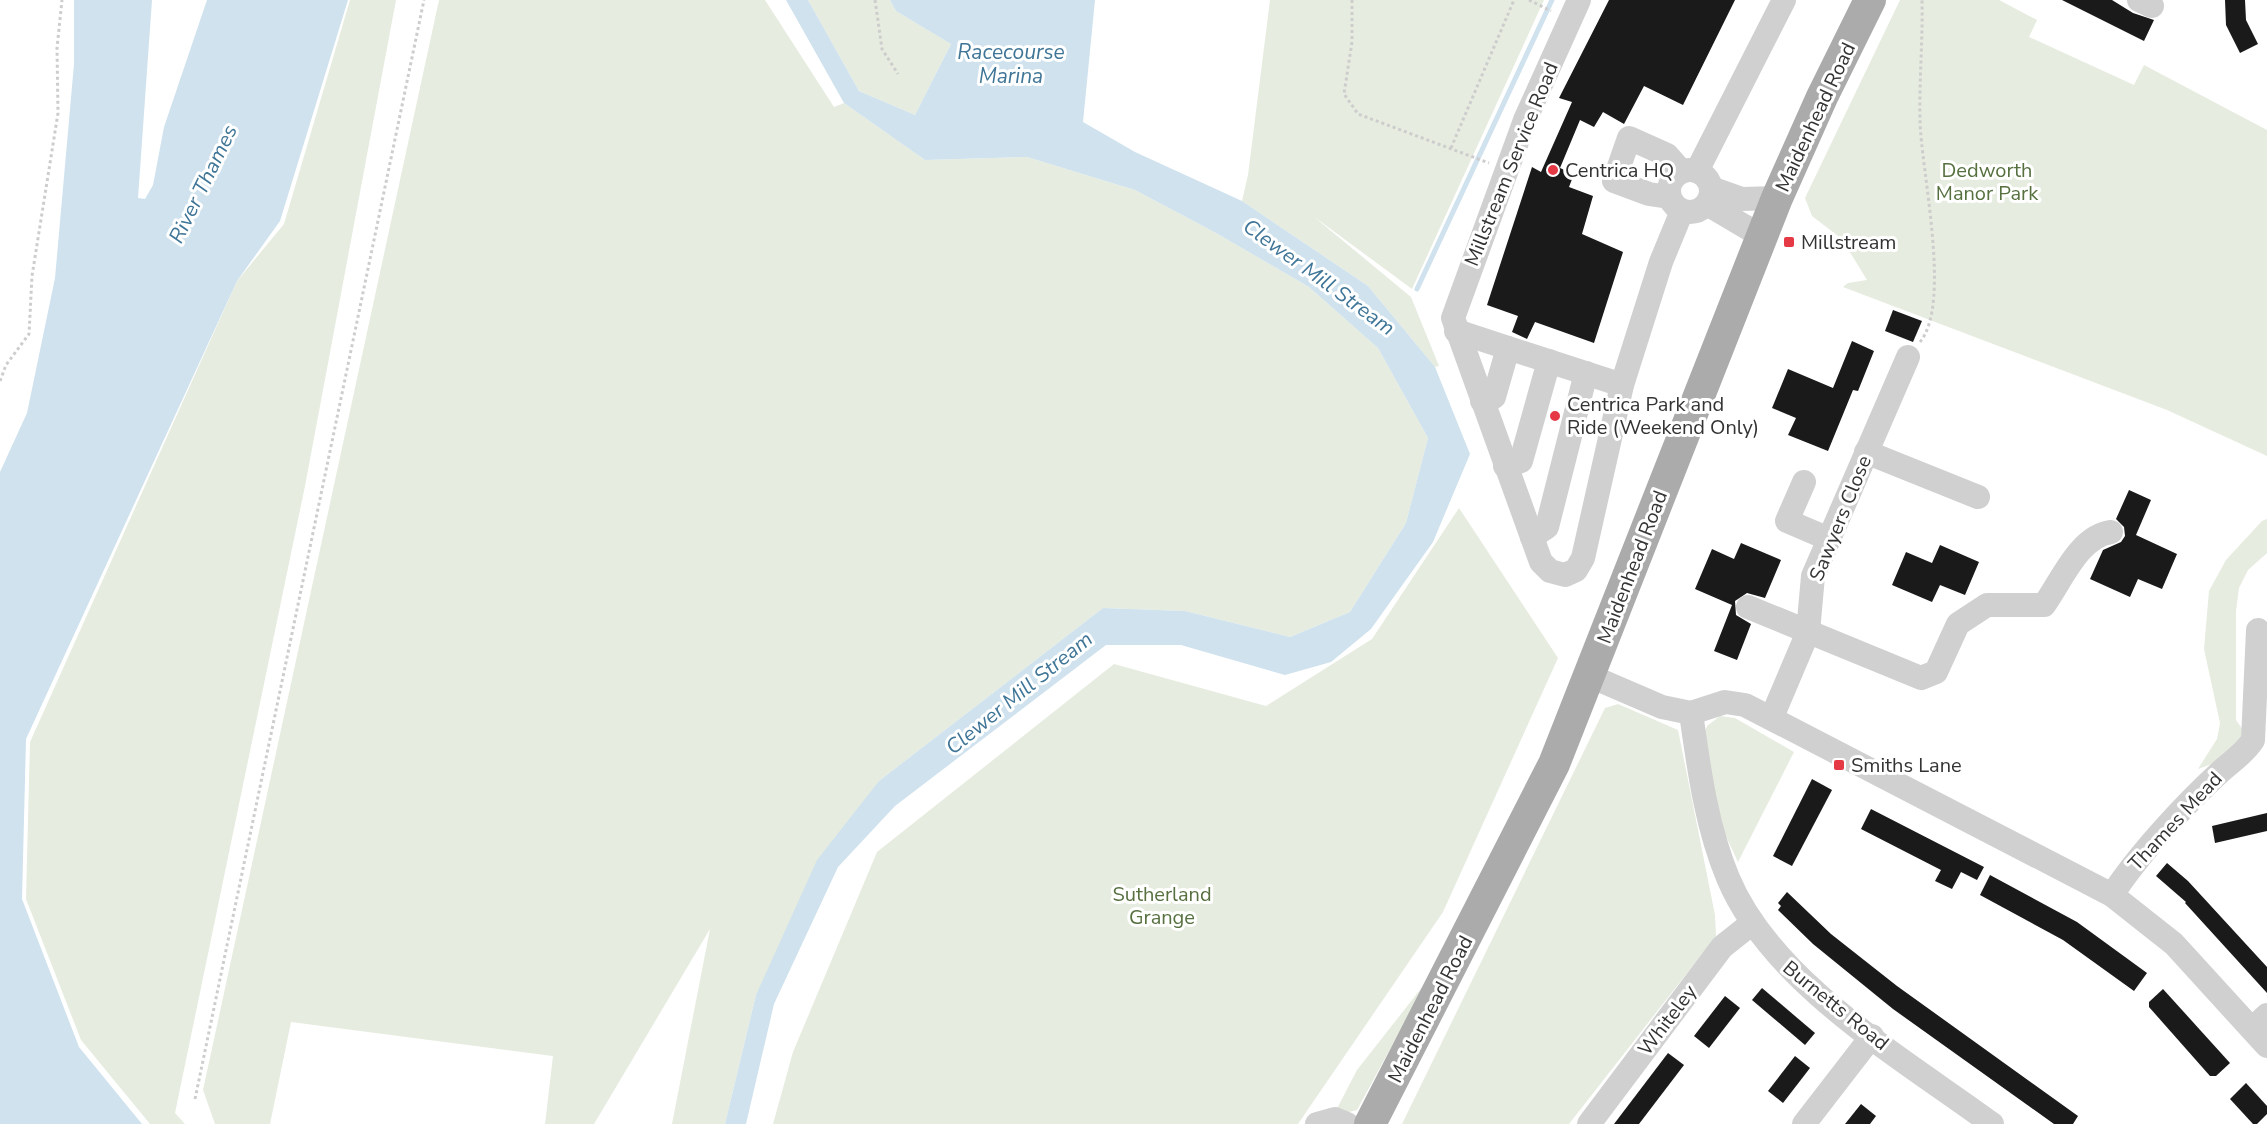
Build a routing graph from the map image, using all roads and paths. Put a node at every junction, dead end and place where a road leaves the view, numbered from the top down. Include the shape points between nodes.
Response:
1 (62, 0) edge
2 (424, 0) edge
3 (875, 0) edge
4 (1352, 0) edge
5 (1514, 0) edge
6 (1529, 0) edge
7 (1579, 0) edge
8 (1784, 0) edge
9 (1870, 0) edge
10 (1922, 0) edge
11 (1547, 9) dead end
12 (898, 74) dead end
13 (1451, 148) junction
14 (1483, 160) dead end
15 (1699, 183) junction
16 (1777, 198) junction
17 (1676, 204) junction
18 (1761, 236) junction
19 (1456, 331) junction
20 (1508, 348) junction
21 (1908, 357) joint
22 (1549, 361) junction
23 (1586, 373) junction
24 (0, 381) edge
25 (1622, 385) junction
26 (1482, 401) junction
27 (1866, 452) junction
28 (1505, 466) junction
29 (1804, 483) dead end
30 (1978, 497) dead end
31 (2111, 532) dead end
32 (1532, 537) junction
33 (1829, 539) junction
34 (1748, 607) dead end
35 (2258, 630) dead end
36 (1808, 632) junction
37 (1590, 676) junction
38 (1691, 713) junction
39 (1772, 717) junction
40 (2112, 896) junction
41 (1752, 924) junction
42 (2262, 1030) edge
43 (1872, 1036) junction
44 (195, 1099) dead end
45 (1317, 1124) edge
46 (1347, 1124) edge
47 (1370, 1124) edge
48 (1589, 1124) edge
49 (1804, 1124) edge
50 (1992, 1124) edge

1 - 24 path via 57,113 32,276 29,334 6,365
2 - 44 path
3 - 12 path via 882,49
4 - 13 path via 1352,42 1344,94 1358,114
5 - 13 path
6 - 11 path
7 - 19 street, Millstream Service Road via 1525,120 1453,318
8 - 15 street
9 - 16 main road, Maidenhead Road
10 - 21 path via 1920,120 1935,281 1933,315 1923,339
13 - 14 path
15 - 16 street via 1742,199
15 - 17 street, Millstream Service Road via 1670,184
15 - 17 street via 1698,211
15 - 17 street via 1667,155 1629,138 1614,181
15 - 18 street
16 - 18 main road, Maidenhead Road
17 - 25 street, Millstream Service Road
18 - 37 main road, Maidenhead Road
19 - 20 street
19 - 26 street, Millstream Service Road
20 - 22 street
20 - 26 street via 1494,397
21 - 27 street, Sawyers Close
22 - 23 street
22 - 28 street via 1521,461
23 - 25 street
23 - 32 street via 1547,527
25 - 32 street, Millstream Service Road via 1583,558 1576,570 1565,575 1550,571 1541,562
26 - 28 street, Millstream Service Road
27 - 30 street
27 - 33 street, Sawyers Close
28 - 32 street, Millstream Service Road
29 - 33 street via 1787,520
31 - 36 street via 2101,533 2083,547 2044,605 1987,604 1958,624 1936,672 1921,678
33 - 36 street, Sawyers Close via 1812,576
34 - 36 street
35 - 40 street, Thames Mead via 2251,760 2220,771 2130,868
36 - 39 street, Sawyers Close
37 - 38 street via 1662,707
37 - 47 main road, Maidenhead Road via 1554,764
38 - 39 street via 1725,702 1745,705
38 - 41 street, Burnetts Road via 1704,802 1727,877
39 - 40 street
40 - 42 street via 2174,944
41 - 43 street, Burnetts Road via 1785,964 1821,998
41 - 48 street, Whiteley via 1722,947
43 - 49 street
43 - 50 street, Burnetts Road
45 - 46 street via 1335,1119

